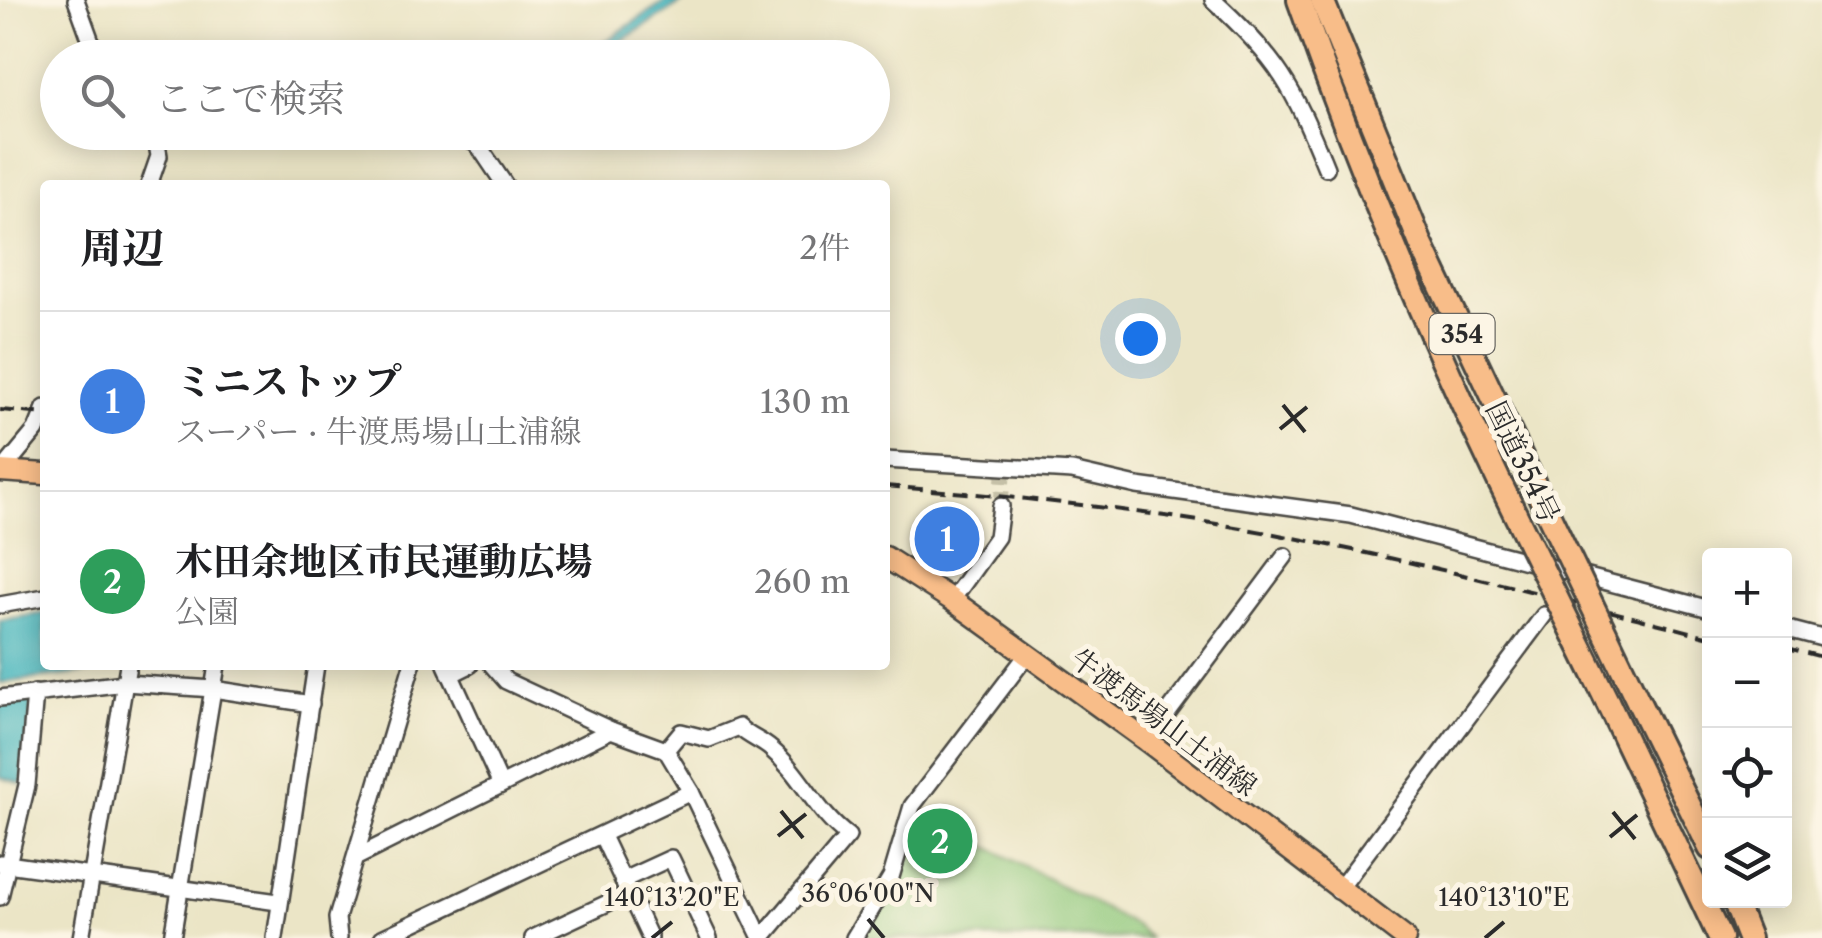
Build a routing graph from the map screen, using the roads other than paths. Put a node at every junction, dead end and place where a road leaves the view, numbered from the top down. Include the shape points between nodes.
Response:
1 (76, 0) edge
2 (1213, 0) edge
3 (1299, 0) edge
4 (1322, 0) edge
5 (90, 40) edge
6 (158, 150) edge
7 (481, 150) edge
8 (1326, 168) dead end
9 (152, 180) edge
10 (502, 180) edge
11 (40, 420) edge
12 (890, 460) edge
13 (1, 471) edge
14 (40, 474) edge
15 (1001, 506) tunnel mouth
16 (1285, 556) dead end
17 (890, 560) edge
18 (40, 598) edge
19 (952, 600) junction
20 (0, 605) edge
21 (1702, 608) edge
22 (1544, 614) dead end
23 (1792, 630) edge
24 (1822, 638) edge
25 (1027, 654) junction
26 (127, 670) edge
27 (216, 670) edge
28 (315, 670) edge
29 (411, 670) edge
30 (448, 670) edge
31 (496, 670) edge
32 (125, 682) junction
33 (213, 689) junction
34 (35, 693) junction
35 (0, 698) edge
36 (311, 704) junction
37 (611, 730) junction
38 (1148, 742) junction
39 (666, 750) junction
40 (500, 783) junction
41 (691, 792) junction
42 (1702, 832) edge
43 (602, 836) junction
44 (357, 857) junction
45 (2, 863) edge
46 (92, 877) junction
47 (626, 887) junction
48 (179, 891) junction
49 (1338, 891) junction
50 (0, 897) edge
51 (278, 902) junction
52 (1737, 908) edge
53 (82, 938) edge
54 (172, 938) edge
55 (276, 938) edge
56 (338, 938) edge
57 (382, 938) edge
58 (533, 938) edge
59 (650, 938) edge
60 (709, 938) edge
61 (761, 938) edge
62 (854, 938) edge
63 (1405, 938) edge
64 (1720, 938) edge
65 (1749, 938) edge

1 - 5 street
2 - 8 street via 1275,60
3 - 64 highway, 国道354号 / 354, bridge via 1418,309
4 - 42 highway, 国道354号 / 354, bridge via 1420,244
6 - 9 street
7 - 10 street
11 - 13 street
12 - 21 street via 1350,515
13 - 14 main road
15 - 19 street via 997,536
16 - 38 street
17 - 19 main road, 牛渡馬場山土浦線
18 - 20 street
19 - 25 main road, 牛渡馬場山土浦線
22 - 49 street
23 - 24 street
25 - 38 main road, 牛渡馬場山土浦線
25 - 62 street via 912,806 891,877
26 - 32 street
27 - 33 street
28 - 36 street
29 - 44 street
30 - 40 street
31 - 37 street via 506,682
32 - 33 street
32 - 34 street
32 - 46 street
33 - 36 street
33 - 48 street
34 - 35 street
34 - 45 street via 27,785
36 - 51 street
37 - 39 street
37 - 40 street
38 - 49 main road, 牛渡馬場山土浦線
39 - 41 street
39 - 61 street via 681,732 709,739 739,727 769,746 824,819 848,836
40 - 44 street
41 - 43 street
41 - 61 street
43 - 47 street
43 - 57 street
44 - 56 street via 337,918
45 - 46 street
45 - 50 street
46 - 48 street
46 - 53 street
47 - 58 street
47 - 59 street
47 - 60 street via 671,858
48 - 51 street
48 - 54 street
49 - 63 main road, 牛渡馬場山土浦線
51 - 55 street
52 - 65 highway

